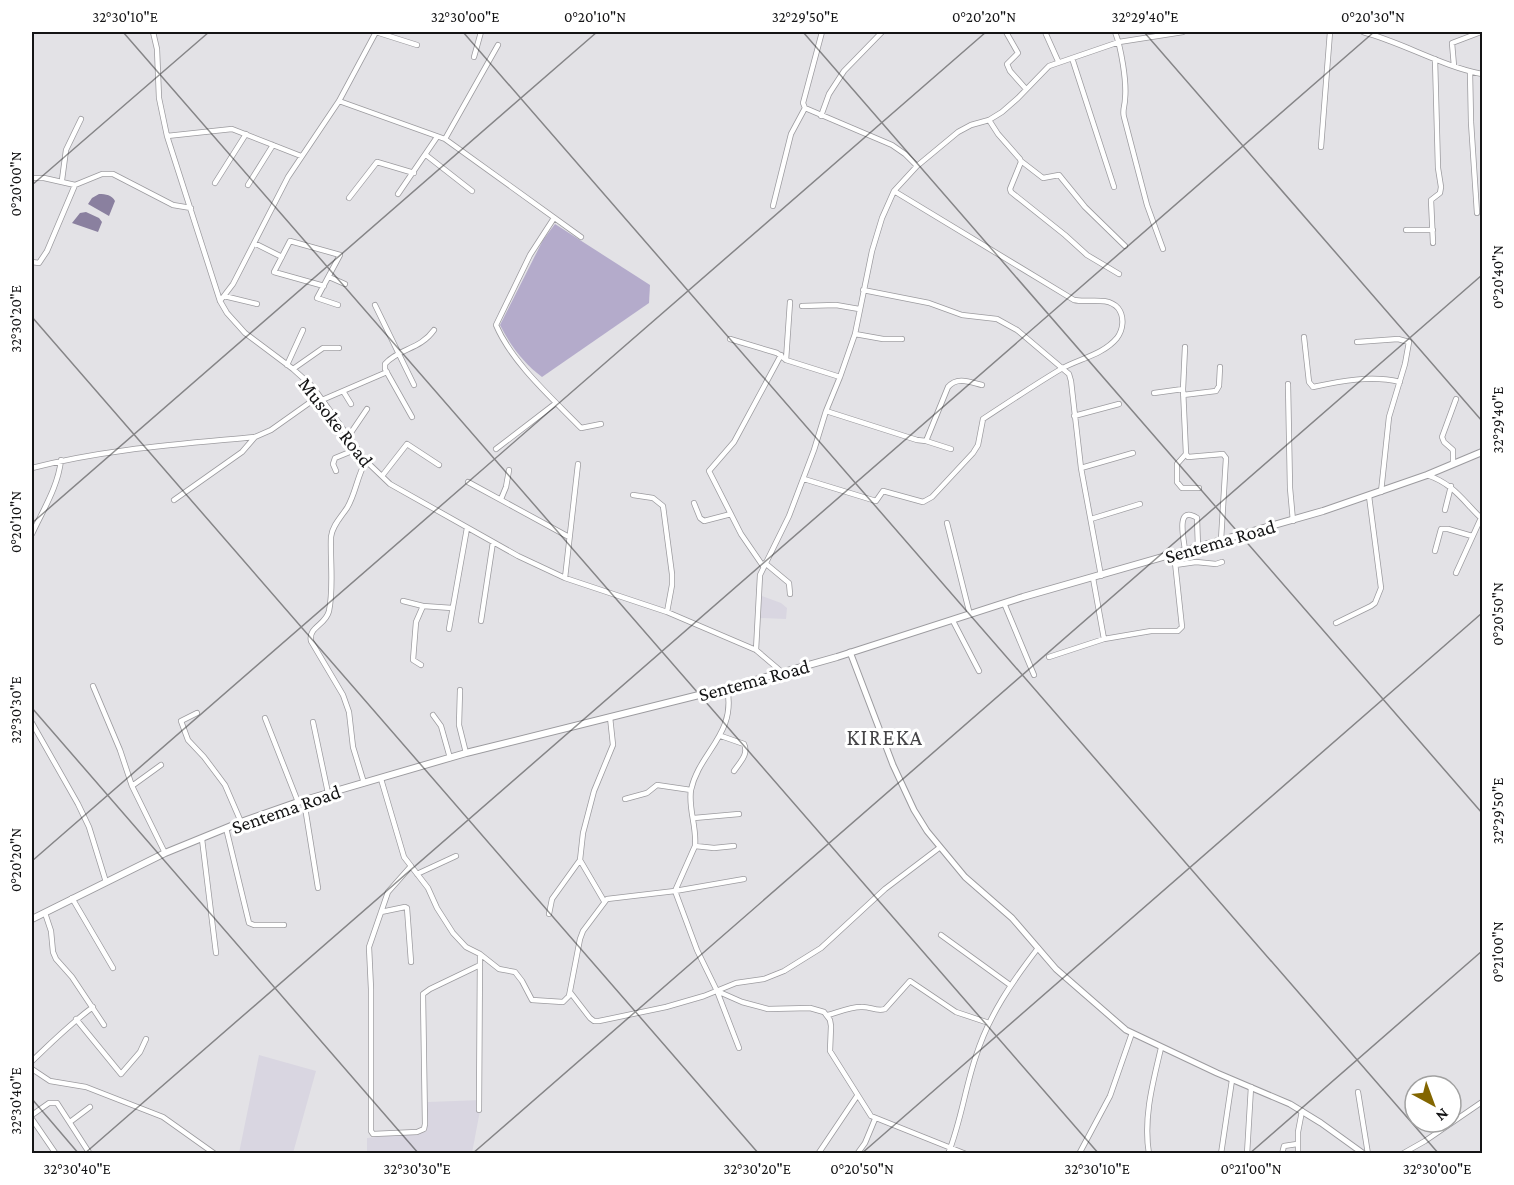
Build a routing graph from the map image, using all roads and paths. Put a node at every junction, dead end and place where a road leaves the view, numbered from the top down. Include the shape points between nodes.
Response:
1 (153, 32) edge
2 (376, 32) edge
3 (481, 32) edge
4 (822, 32) edge
5 (882, 32) edge
6 (1006, 32) edge
7 (1045, 32) edge
8 (1115, 32) edge
9 (1183, 32) edge
10 (1330, 32) edge
11 (1363, 32) edge
12 (1481, 32) edge
13 (1151, 34) edge
14 (1119, 42) junction
15 (417, 45) dead end
16 (498, 45) dead end
17 (474, 57) dead end
18 (1072, 58) junction
19 (1435, 59) junction
20 (1058, 61) junction
21 (1454, 66) junction
22 (1470, 72) junction
23 (1482, 74) edge
24 (1026, 89) junction
25 (339, 101) junction
26 (805, 108) junction
27 (821, 116) junction
28 (81, 119) dead end
29 (989, 120) junction
30 (246, 134) junction
31 (167, 136) junction
32 (437, 137) junction
33 (445, 139) junction
34 (273, 145) junction
35 (1321, 147) dead end
36 (426, 154) junction
37 (301, 156) junction
38 (1021, 160) junction
39 (917, 166) junction
40 (414, 173) junction
41 (32, 178) edge
42 (62, 180) junction
43 (215, 183) dead end
44 (75, 185) junction
45 (248, 185) dead end
46 (1114, 187) dead end
47 (472, 191) dead end
48 (894, 191) junction
49 (398, 194) dead end
50 (348, 198) dead end
51 (773, 206) dead end
52 (191, 208) junction
53 (1477, 213) dead end
54 (554, 219) junction
55 (1406, 230) dead end
56 (1432, 230) junction
57 (581, 237) dead end
58 (254, 243) junction
59 (1433, 243) dead end
60 (1125, 246) dead end
61 (1163, 249) dead end
62 (282, 257) junction
63 (32, 262) edge
64 (1119, 274) dead end
65 (328, 277) junction
66 (345, 284) dead end
67 (324, 286) junction
68 (863, 290) junction
69 (222, 298) junction
70 (790, 302) dead end
71 (257, 304) dead end
72 (338, 305) dead end
73 (375, 305) dead end
74 (802, 306) dead end
75 (859, 309) junction
76 (303, 330) dead end
77 (434, 330) dead end
78 (855, 334) junction
79 (1304, 337) dead end
80 (730, 339) dead end
81 (902, 339) dead end
82 (1357, 342) dead end
83 (1185, 347) dead end
84 (339, 348) dead end
85 (400, 354) junction
86 (781, 356) junction
87 (786, 360) junction
88 (287, 364) junction
89 (1220, 367) dead end
90 (1062, 368) junction
91 (293, 369) junction
92 (387, 372) junction
93 (840, 377) junction
94 (1400, 382) junction
95 (1288, 384) dead end
96 (414, 385) dead end
97 (982, 385) dead end
98 (1183, 389) junction
99 (343, 391) junction
100 (1154, 393) dead end
101 (1183, 395) junction
102 (320, 398) junction
103 (1456, 399) dead end
104 (556, 403) junction
105 (351, 404) dead end
106 (1119, 404) dead end
107 (367, 409) dead end
108 (826, 411) junction
109 (1074, 416) junction
110 (411, 417) dead end
111 (601, 424) dead end
112 (255, 437) junction
113 (348, 437) junction
114 (926, 441) junction
115 (496, 448) dead end
116 (357, 449) junction
117 (951, 449) dead end
118 (1482, 452) edge
119 (1133, 453) dead end
120 (1186, 454) junction
121 (61, 460) junction
122 (366, 461) junction
123 (578, 464) dead end
124 (439, 465) dead end
125 (1453, 465) junction
126 (32, 468) edge
127 (1081, 468) junction
128 (509, 470) dead end
129 (336, 471) dead end
130 (1427, 475) junction
131 (382, 476) junction
132 (804, 479) junction
133 (468, 482) dead end
134 (1451, 486) junction
135 (1199, 488) dead end
136 (1381, 492) junction
137 (633, 495) dead end
138 (1369, 496) junction
139 (501, 499) junction
140 (174, 500) dead end
141 (694, 503) dead end
142 (1140, 504) dead end
143 (1445, 510) dead end
144 (731, 514) junction
145 (1091, 519) junction
146 (1482, 519) edge
147 (1293, 521) junction
148 (947, 523) dead end
149 (467, 528) junction
150 (32, 534) edge
151 (1472, 536) junction
152 (569, 537) junction
153 (1221, 540) junction
154 (493, 542) junction
155 (1198, 547) junction
156 (1185, 550) junction
157 (1436, 552) dead end
158 (1174, 554) junction
159 (1222, 562) dead end
160 (764, 565) junction
161 (1175, 565) junction
162 (1456, 573) dead end
163 (1097, 577) junction
164 (565, 578) junction
165 (790, 594) dead end
166 (403, 601) dead end
167 (1004, 603) junction
168 (423, 606) junction
169 (452, 608) junction
170 (667, 612) junction
171 (970, 615) junction
172 (481, 621) dead end
173 (953, 621) junction
174 (1336, 623) dead end
175 (449, 629) dead end
176 (1104, 639) junction
177 (756, 650) junction
178 (850, 652) junction
179 (1050, 657) dead end
180 (420, 664) dead end
181 (979, 671) dead end
182 (783, 673) junction
183 (1034, 675) dead end
184 (93, 686) dead end
185 (727, 688) junction
186 (460, 690) dead end
187 (197, 713) dead end
188 (433, 715) dead end
189 (610, 717) junction
190 (266, 718) dead end
191 (313, 722) dead end
192 (32, 723) edge
193 (721, 736) junction
194 (466, 753) junction
195 (450, 758) junction
196 (161, 765) dead end
197 (734, 771) dead end
198 (381, 779) junction
199 (364, 783) junction
200 (132, 786) junction
201 (692, 790) junction
202 (328, 793) junction
203 (625, 799) dead end
204 (301, 802) junction
205 (739, 814) dead end
206 (694, 818) junction
207 (241, 822) junction
208 (226, 828) junction
209 (202, 839) junction
210 (695, 846) junction
211 (734, 846) dead end
212 (939, 848) junction
213 (165, 853) junction
214 (456, 856) dead end
215 (580, 860) junction
216 (411, 866) junction
217 (417, 874) junction
218 (744, 879) dead end
219 (106, 882) junction
220 (318, 888) dead end
221 (675, 891) junction
222 (72, 898) junction
223 (604, 901) junction
224 (381, 912) junction
225 (45, 913) junction
226 (549, 914) dead end
227 (32, 919) edge
228 (284, 925) dead end
229 (941, 935) dead end
230 (1038, 948) junction
231 (216, 953) dead end
232 (480, 954) junction
233 (411, 962) dead end
234 (480, 965) junction
235 (113, 968) dead end
236 (1010, 985) junction
237 (717, 991) junction
238 (570, 992) junction
239 (93, 1007) junction
240 (828, 1015) junction
241 (76, 1019) junction
242 (989, 1023) junction
243 (104, 1025) dead end
244 (1132, 1033) junction
245 (146, 1039) dead end
246 (739, 1048) dead end
247 (1161, 1048) junction
248 (32, 1061) edge
249 (32, 1069) edge
250 (1232, 1080) junction
251 (1251, 1088) junction
252 (1358, 1092) dead end
253 (857, 1096) junction
254 (1482, 1102) edge
255 (90, 1107) dead end
256 (479, 1110) dead end
257 (1302, 1111) junction
258 (32, 1117) edge
259 (875, 1119) junction
260 (70, 1122) junction
261 (1297, 1144) junction
262 (951, 1147) junction
263 (56, 1154) edge
264 (90, 1154) edge
265 (215, 1154) edge
266 (818, 1154) edge
267 (857, 1154) edge
268 (948, 1154) edge
269 (966, 1154) edge
270 (1079, 1154) edge
271 (1149, 1154) edge
272 (1221, 1154) edge
273 (1247, 1154) edge
274 (1282, 1154) edge
275 (1298, 1154) edge
276 (1366, 1154) edge
277 (1402, 1154) edge

1 - 31 street, Musoke Road
2 - 15 street
2 - 25 street
3 - 17 street
4 - 26 street via 803,103
5 - 27 street via 844,72 829,94
6 - 24 street via 1018,53 1007,64
7 - 20 street
8 - 14 street
9 - 13 street
10 - 35 street
11 - 19 street
12 - 21 street via 1452,43
13 - 14 street
14 - 18 street
14 - 61 street via 1126,98 1122,110
16 - 33 street
18 - 20 street
18 - 46 street
19 - 21 street
19 - 56 street via 1441,187 1431,200
20 - 24 street
21 - 22 street
22 - 23 street
22 - 53 street
24 - 29 street
25 - 32 street
25 - 37 street
26 - 27 street
26 - 51 street via 791,134
27 - 39 street via 892,146
28 - 42 street via 66,150
29 - 38 street
29 - 39 street via 963,129
30 - 31 street via 232,129
30 - 34 street
30 - 43 street
31 - 52 street, Musoke Road
32 - 33 street
32 - 36 street
33 - 54 street
34 - 37 street
34 - 45 street
36 - 40 street
36 - 47 street
37 - 58 street
38 - 60 street via 1043,178 1059,175
38 - 64 street via 1011,192 1087,255
39 - 48 street
40 - 49 street
40 - 50 street via 377,162
41 - 42 street
42 - 44 street
44 - 52 street via 102,174 113,174 172,205
44 - 63 street via 47,251 39,262
48 - 68 street via 882,218
48 - 90 street via 1074,300 1102,301 1118,308 1121,330 1113,342
52 - 69 street, Musoke Road
54 - 57 street
54 - 104 street via 530,255 496,325 520,362
55 - 56 street
56 - 59 street
58 - 62 street
58 - 69 street
62 - 65 street via 290,241 340,255
62 - 67 street via 274,272
65 - 66 street
65 - 67 street
67 - 72 street via 317,298
68 - 75 street
68 - 90 street via 929,303 962,315 997,319 1017,330
69 - 71 street
69 - 88 street, Musoke Road via 227,313 245,333
70 - 87 street
73 - 85 street
74 - 75 street
75 - 78 street
76 - 88 street
77 - 85 street via 425,341
78 - 81 street
78 - 93 street
79 - 94 street via 1309,382 1313,387 1338,381
80 - 86 street
82 - 94 street via 1409,342
83 - 98 street
84 - 91 street via 323,348
85 - 92 street via 386,362
85 - 96 street
86 - 87 street
86 - 144 street via 734,442 709,471
87 - 93 street
88 - 91 street, Musoke Road
89 - 101 street via 1216,391
90 - 109 street via 1071,381
90 - 132 street via 983,419 974,453 924,502 883,491 876,501
91 - 102 street, Musoke Road
92 - 99 street
92 - 110 street
93 - 108 street
94 - 136 street via 1389,417
95 - 147 street
97 - 114 street via 952,382
98 - 100 street
98 - 101 street
99 - 102 street
99 - 105 street
101 - 120 street
102 - 112 street
102 - 113 street, Musoke Road
103 - 125 street via 1442,437 1452,450
104 - 111 street via 581,428
104 - 115 street
106 - 109 street
107 - 113 street
108 - 114 street
108 - 132 street
109 - 127 street
112 - 121 street
112 - 140 street via 242,452
113 - 116 street, Musoke Road
114 - 117 street
116 - 122 street, Musoke Road
116 - 129 street via 335,458
118 - 125 main road, Sentema Road
119 - 127 street
120 - 135 street via 1177,464 1177,482 1182,488
120 - 153 street via 1223,454 1226,458
121 - 126 street
121 - 150 street via 54,487
122 - 131 street, Musoke Road
122 - 199 street via 355,492 331,533 329,612 310,636 349,712 353,747
123 - 152 street
124 - 131 street via 407,444
125 - 130 main road, Sentema Road
127 - 145 street
128 - 139 street
130 - 134 street
130 - 136 main road, Sentema Road
131 - 149 street, Musoke Road
132 - 160 street
133 - 139 street
134 - 143 street
134 - 146 street
136 - 138 main road, Sentema Road
137 - 170 street via 653,498 663,506 672,574
138 - 147 main road, Sentema Road
138 - 174 street via 1381,588 1375,603
139 - 152 street
141 - 144 street via 704,521
142 - 145 street
144 - 160 street
145 - 163 street
146 - 151 street
147 - 153 main road, Sentema Road
148 - 171 street
149 - 154 street, Musoke Road
149 - 169 street
151 - 157 street via 1442,528
151 - 162 street
152 - 164 street
153 - 155 main road, Sentema Road
154 - 164 street, Musoke Road
154 - 172 street
155 - 156 main road, Sentema Road
155 - 156 street via 1197,518 1190,514 1182,524
156 - 158 main road, Sentema Road
158 - 161 street
158 - 163 main road, Sentema Road
159 - 161 street
160 - 165 street via 789,583
160 - 177 street via 759,584
161 - 176 street via 1182,627 1178,631
163 - 167 main road, Sentema Road
163 - 176 street
164 - 170 street, Musoke Road
166 - 168 street
167 - 171 main road, Sentema Road
167 - 183 street
168 - 169 street
168 - 180 street via 416,622 413,660
169 - 175 street
170 - 177 street, Musoke Road
171 - 173 main road, Sentema Road
173 - 178 main road, Sentema Road
173 - 181 street
176 - 179 street
177 - 182 street, Musoke Road
178 - 182 main road, Sentema Road
178 - 212 street via 904,789
182 - 185 main road, Sentema Road
184 - 200 street
185 - 189 main road, Sentema Road
185 - 193 street via 730,701
186 - 194 street via 459,725
187 - 207 street via 181,720 188,740 225,785
188 - 195 street via 441,726
189 - 194 main road, Sentema Road
189 - 215 street via 613,745 594,791
190 - 204 street
191 - 202 street
192 - 219 street via 86,820
193 - 197 street via 746,748
193 - 201 street
194 - 195 main road, Sentema Road
195 - 198 main road, Sentema Road
196 - 200 street
198 - 199 main road, Sentema Road
198 - 216 street via 398,840
199 - 202 main road, Sentema Road
200 - 213 street
201 - 203 street via 657,785 647,793
201 - 206 street
202 - 204 main road, Sentema Road
204 - 207 main road, Sentema Road
204 - 220 street
205 - 206 street
206 - 210 street
207 - 208 main road, Sentema Road
208 - 209 main road, Sentema Road
208 - 228 street via 249,923
209 - 213 main road, Sentema Road
209 - 231 street
210 - 211 street
210 - 221 street
212 - 230 street
212 - 237 street via 885,889 810,956 777,975
213 - 219 main road, Sentema Road
214 - 217 street
215 - 223 street
215 - 226 street via 552,899
216 - 217 street
216 - 224 street via 390,888
217 - 232 street via 453,933
218 - 221 street
219 - 222 main road, Sentema Road
221 - 223 street via 610,897
221 - 237 street
222 - 225 main road, Sentema Road
222 - 235 street
223 - 238 street via 580,939
224 - 233 street via 407,908
224 - 234 street via 369,947 373,1134 424,1129 423,994
225 - 227 main road, Sentema Road
225 - 239 street via 56,958
229 - 236 street
230 - 236 street
230 - 244 street via 1069,981
232 - 234 street
232 - 238 street via 499,969 514,972 532,1000 563,1002
234 - 256 street
236 - 242 street
237 - 238 street via 599,1021 590,1018
237 - 240 street via 768,1009 810,1008
237 - 246 street
239 - 241 street
239 - 243 street
240 - 242 street via 860,1007 885,1009 910,981 956,1012
240 - 253 street via 830,1051
241 - 245 street via 121,1074
241 - 248 street
242 - 262 street via 976,1054
244 - 247 street
244 - 270 street via 1110,1096
247 - 250 street
247 - 271 street via 1152,1084
249 - 265 street via 50,1082 87,1087 163,1117
250 - 251 street
250 - 272 street
251 - 257 street
251 - 273 street
252 - 276 street
253 - 259 street
253 - 266 street
254 - 277 street
255 - 260 street
257 - 261 street
257 - 276 street
258 - 260 street via 54,1102
258 - 263 street
259 - 262 street
259 - 267 street
260 - 264 street
261 - 274 street via 1284,1146
261 - 275 street
262 - 268 street
262 - 269 street

